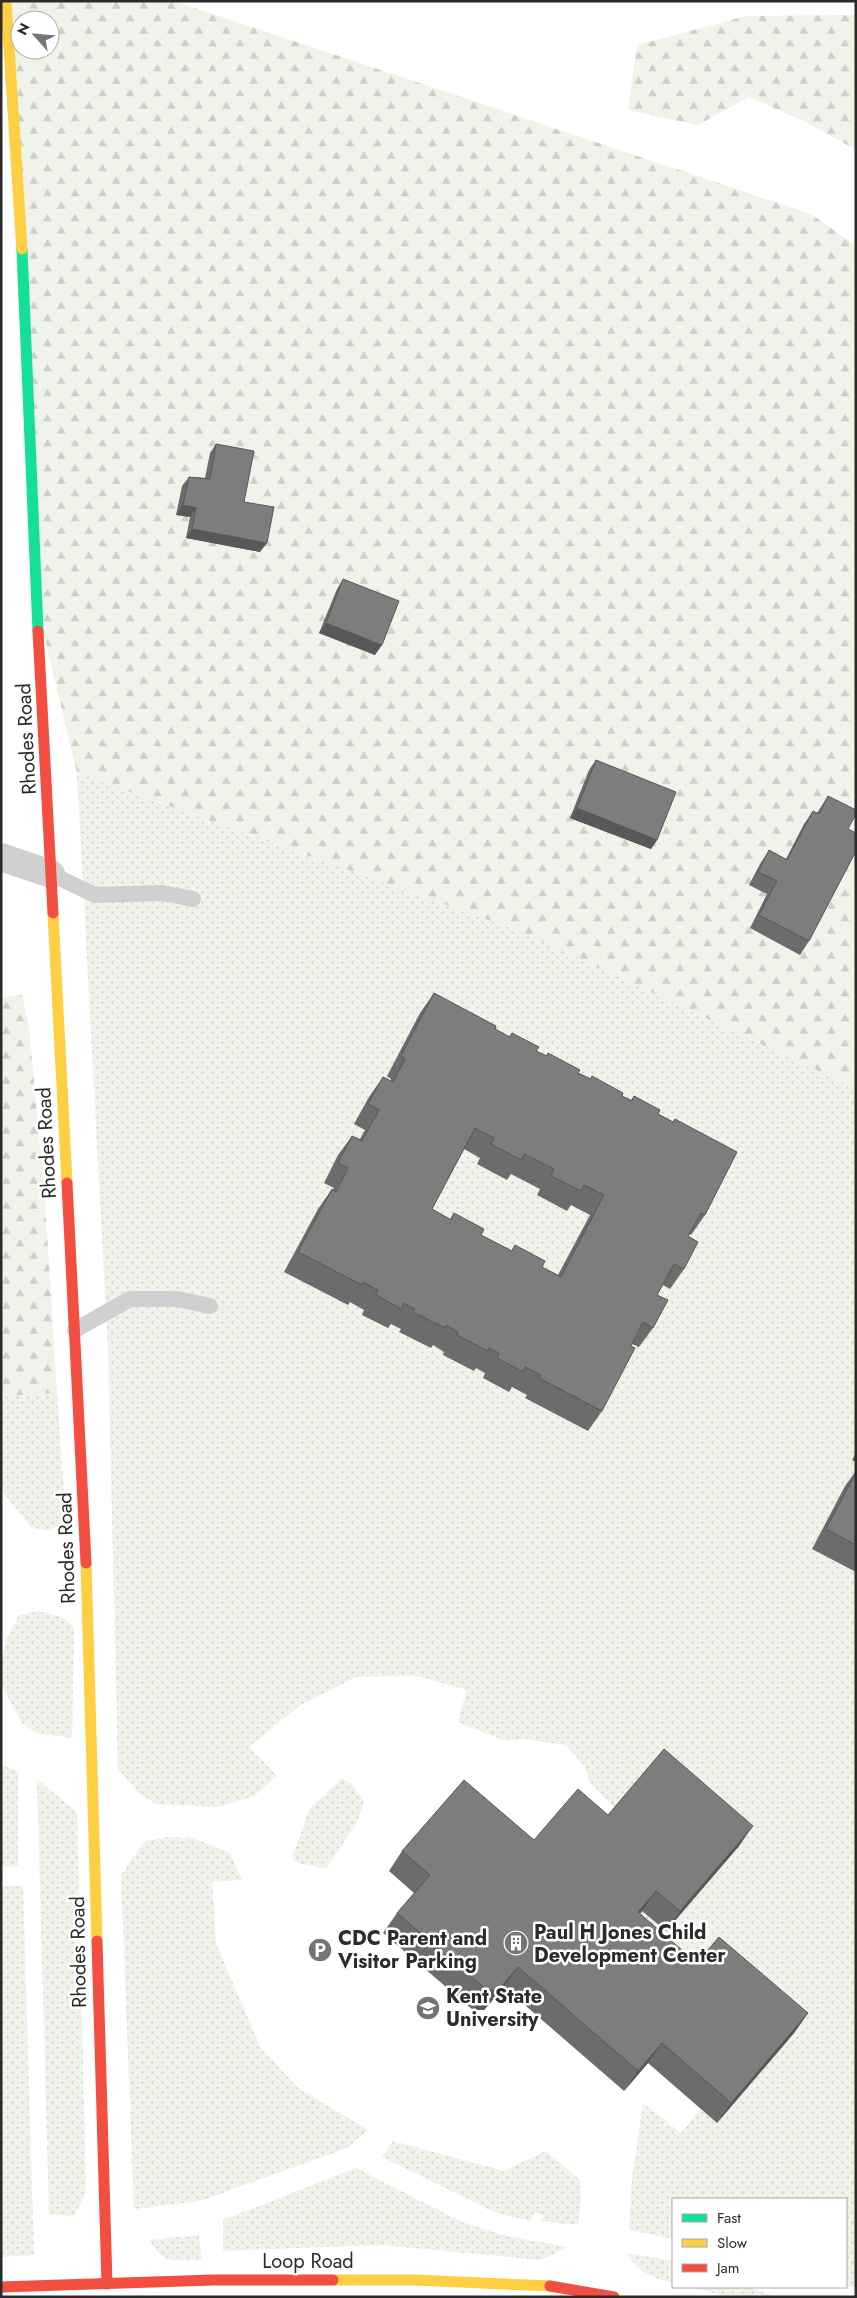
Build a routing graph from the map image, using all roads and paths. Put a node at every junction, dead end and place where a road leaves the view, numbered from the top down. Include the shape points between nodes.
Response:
1 (6, 1) edge
2 (1, 857) edge
3 (51, 874) junction
4 (193, 899) dead end
5 (210, 1306) dead end
6 (75, 1330) junction
7 (1, 2287) edge
8 (107, 2290) edge
9 (614, 2297) edge

1 - 3 street, Rhodes Road via 26,305 36,601
2 - 3 street
3 - 4 lane via 95,895 162,893
3 - 6 street, Rhodes Road
5 - 6 lane via 177,1298 130,1299
6 - 8 street, Rhodes Road via 88,1620
7 - 8 street, Loop Road
8 - 9 street, Loop Road via 213,2280 415,2280 546,2285

